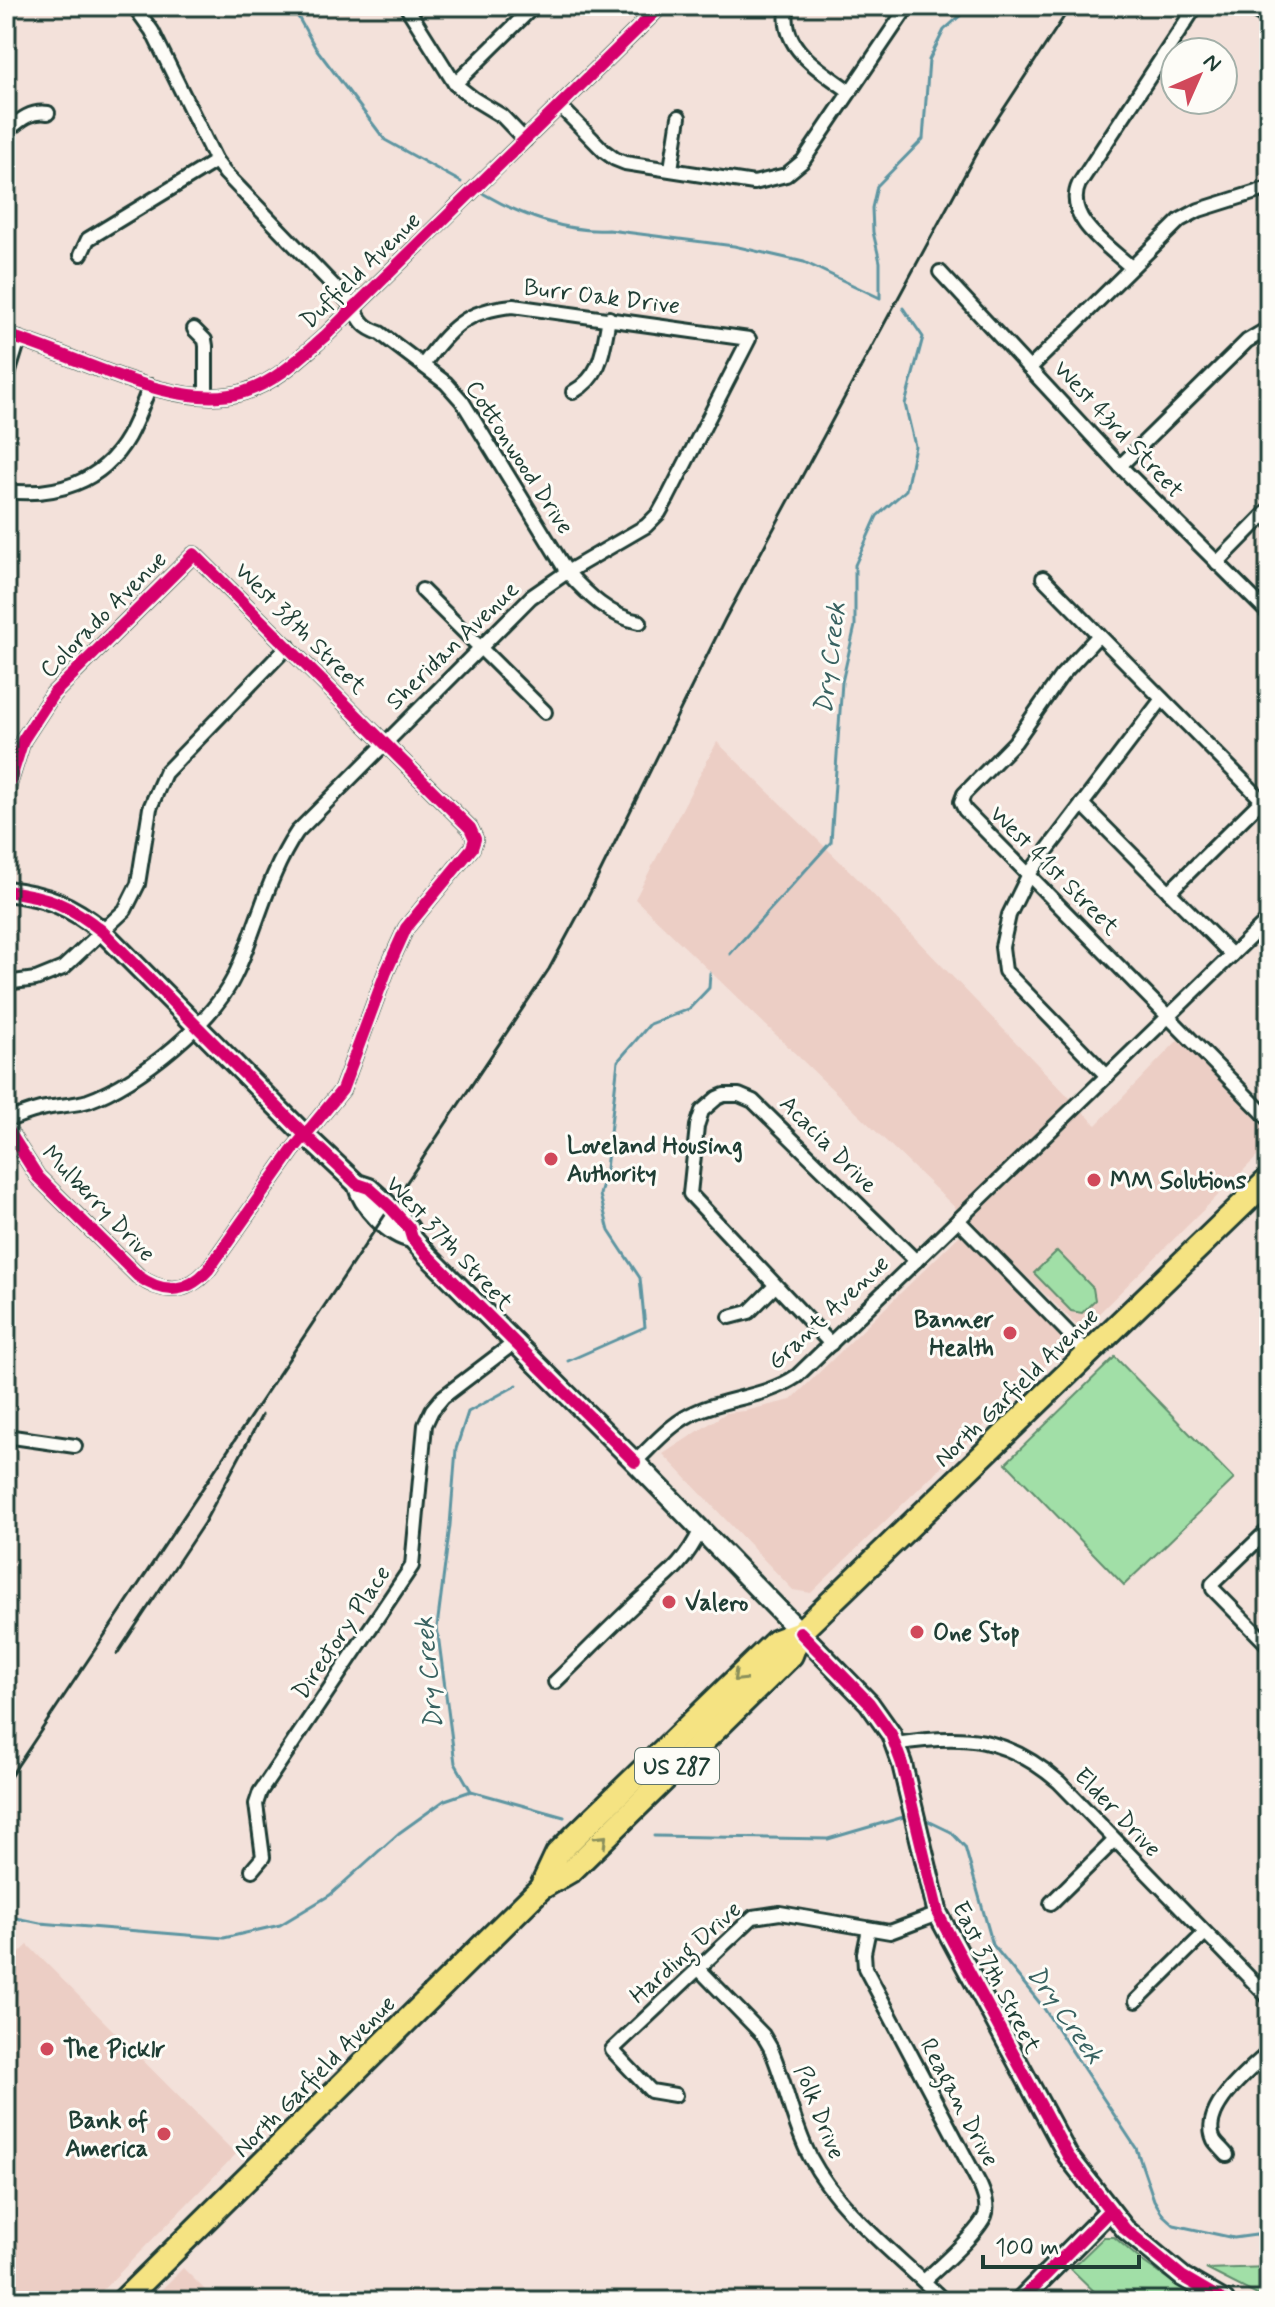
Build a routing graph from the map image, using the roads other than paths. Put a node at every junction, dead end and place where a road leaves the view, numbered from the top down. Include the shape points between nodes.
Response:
1 (134, 6) edge
2 (406, 6) edge
3 (534, 6) edge
4 (661, 6) edge
5 (788, 6) edge
6 (908, 6) edge
7 (1196, 6) edge
8 (1248, 6) edge
9 (1269, 19) edge
10 (455, 84) junction
11 (849, 91) junction
12 (560, 106) junction
13 (48, 113) dead end
14 (679, 117) dead end
15 (6, 132) edge
16 (525, 140) junction
17 (216, 161) junction
18 (671, 169) junction
19 (1269, 188) edge
20 (81, 254) dead end
21 (1131, 267) junction
22 (940, 272) dead end
23 (354, 307) junction
24 (609, 318) junction
25 (1269, 328) edge
26 (194, 329) dead end
27 (12, 337) edge
28 (749, 339) joint
29 (423, 365) junction
30 (1031, 367) junction
31 (6, 381) edge
32 (150, 386) junction
33 (573, 392) dead end
34 (206, 396) junction
35 (1120, 466) junction
36 (6, 491) edge
37 (1269, 510) edge
38 (194, 554) joint
39 (1217, 563) junction
40 (567, 572) junction
41 (1043, 578) dead end
42 (422, 590) dead end
43 (1269, 614) edge
44 (640, 622) dead end
45 (1099, 635) junction
46 (288, 646) junction
47 (479, 646) junction
48 (1162, 699) junction
49 (545, 712) dead end
50 (384, 742) junction
51 (6, 794) edge
52 (1082, 804) junction
53 (1265, 804) edge
54 (1029, 874) junction
55 (6, 891) edge
56 (1169, 892) junction
57 (1269, 919) edge
58 (102, 931) junction
59 (1232, 955) junction
60 (6, 983) edge
61 (1168, 1016) junction
62 (196, 1025) junction
63 (1107, 1076) junction
64 (1269, 1119) edge
65 (6, 1124) edge
66 (306, 1136) junction
67 (1269, 1179) edge
68 (958, 1220) junction
69 (916, 1261) junction
70 (775, 1286) junction
71 (730, 1317) dead end
72 (514, 1343) junction
73 (831, 1344) junction
74 (1088, 1353) junction
75 (6, 1436) edge
76 (75, 1446) dead end
77 (635, 1462) junction
78 (1269, 1529) edge
79 (700, 1531) junction
80 (800, 1632) junction
81 (1269, 1646) edge
82 (555, 1682) dead end
83 (895, 1744) junction
84 (1115, 1840) junction
85 (252, 1870) dead end
86 (1051, 1903) dead end
87 (938, 1914) junction
88 (869, 1929) junction
89 (1205, 1933) junction
90 (697, 1967) junction
91 (1269, 1998) edge
92 (1136, 2001) dead end
93 (1269, 2052) edge
94 (675, 2095) dead end
95 (1227, 2155) dead end
96 (1109, 2211) junction
97 (924, 2281) junction
98 (123, 2301) edge
99 (944, 2301) edge
100 (1020, 2301) edge
101 (1224, 2301) edge

1 - 17 street, Cottonwood Drive via 152,31
2 - 10 street
3 - 10 street
4 - 12 street, Duffield Avenue
5 - 11 street via 790,41
6 - 11 street
7 - 21 street via 1074,196 1079,217
8 - 9 street
10 - 16 street via 502,116
11 - 18 street via 803,161 786,175 754,183
12 - 16 street, Duffield Avenue
12 - 18 street via 615,159
13 - 15 street via 38,111
14 - 18 street
16 - 23 street, Duffield Avenue
17 - 20 street via 88,239
17 - 23 street, Cottonwood Drive
19 - 21 street via 1189,214
21 - 30 street
22 - 30 street, West 43rd Street
23 - 29 street, Cottonwood Drive via 368,329
23 - 34 street, Duffield Avenue via 276,376 245,392
24 - 28 street, Burr Oak Drive
24 - 29 street, Burr Oak Drive via 525,307 489,309 456,325
24 - 33 street via 595,374
25 - 35 street via 1247,341
26 - 34 street via 205,340
27 - 31 street
27 - 32 street, Duffield Avenue
28 - 40 street, Sheridan Avenue via 659,513
29 - 40 street, Cottonwood Drive via 462,401
30 - 35 street, West 43rd Street
32 - 34 street, Duffield Avenue
32 - 36 street via 117,455 92,476 61,490
35 - 39 street, West 43rd Street
37 - 39 street
38 - 46 street, West 38th Street
38 - 51 street, Colorado Avenue via 53,694 23,740
39 - 43 street, West 43rd Street
40 - 44 street, Cottonwood Drive via 588,595 624,619
40 - 47 street, Sheridan Avenue via 531,597
41 - 45 street
42 - 47 street
45 - 48 street
45 - 54 street, West 41st Street via 961,802
46 - 50 street, West 38th Street
46 - 58 street via 165,773 150,808 138,884 125,910
47 - 49 street
47 - 50 street, Sheridan Avenue
48 - 52 street
48 - 53 street
50 - 62 street, Sheridan Avenue via 297,832 266,890 226,993
50 - 66 street, West 38th Street via 475,839 406,928 342,1090
52 - 54 street
52 - 56 street
53 - 56 street
54 - 61 street, West 41st Street
54 - 63 street via 1009,915 1002,947 1005,971
55 - 58 street, West 37th Street via 60,902
56 - 59 street
57 - 59 street, Grant Avenue
58 - 60 street via 63,968
58 - 62 street, West 37th Street
59 - 61 street, Grant Avenue
61 - 63 street, Grant Avenue
61 - 64 street, West 41st Street
62 - 65 street, Sheridan Avenue via 149,1068 107,1093
62 - 66 street, West 37th Street
63 - 68 street, Grant Avenue
65 - 66 street, Mulberry Drive via 38,1177 129,1268 176,1298 208,1270
66 - 72 street, West 37th Street via 357,1184 381,1219 402,1237 412,1238
67 - 74 highway, North Garfield Avenue / US 287
68 - 69 street, Grant Avenue
68 - 74 street
69 - 70 street, Acacia Drive via 760,1106 746,1097 724,1095 700,1116 690,1194
69 - 73 street, Grant Avenue
70 - 71 street via 749,1312
70 - 73 street, Acacia Drive
72 - 77 street, West 37th Street
72 - 85 street, Directory Place via 443,1397 425,1425 412,1566 260,1792 256,1804 263,1857
73 - 77 street, Grant Avenue via 783,1386 694,1412
74 - 80 highway, North Garfield Avenue / US 287
75 - 76 street
77 - 79 street, West 37th Street
78 - 81 street via 1212,1584
79 - 80 street, West 37th Street
79 - 82 street via 676,1570
80 - 83 street, East 37th Street via 869,1703
80 - 98 highway, North Garfield Avenue / US 287 via 776,1641 576,1835 557,1854 541,1888
83 - 84 street, Elder Drive via 962,1738 1015,1750 1059,1782
83 - 87 street, East 37th Street
84 - 86 street
84 - 89 street, Elder Drive
87 - 88 street, Harding Drive via 899,1930
87 - 96 street, East 37th Street via 1061,2144
88 - 90 street, Harding Drive via 759,1914
88 - 97 street, Reagan Drive via 865,1968 986,2205 977,2228
89 - 91 street, Elder Drive
89 - 92 street
90 - 94 street, Harding Drive via 612,2050 651,2091
90 - 97 street, Polk Drive via 763,2035 800,2136 825,2180 855,2218
93 - 95 street via 1220,2101 1212,2120 1214,2140
96 - 100 street
96 - 101 street, East 37th Street via 1183,2277
97 - 99 street, Polk Drive

